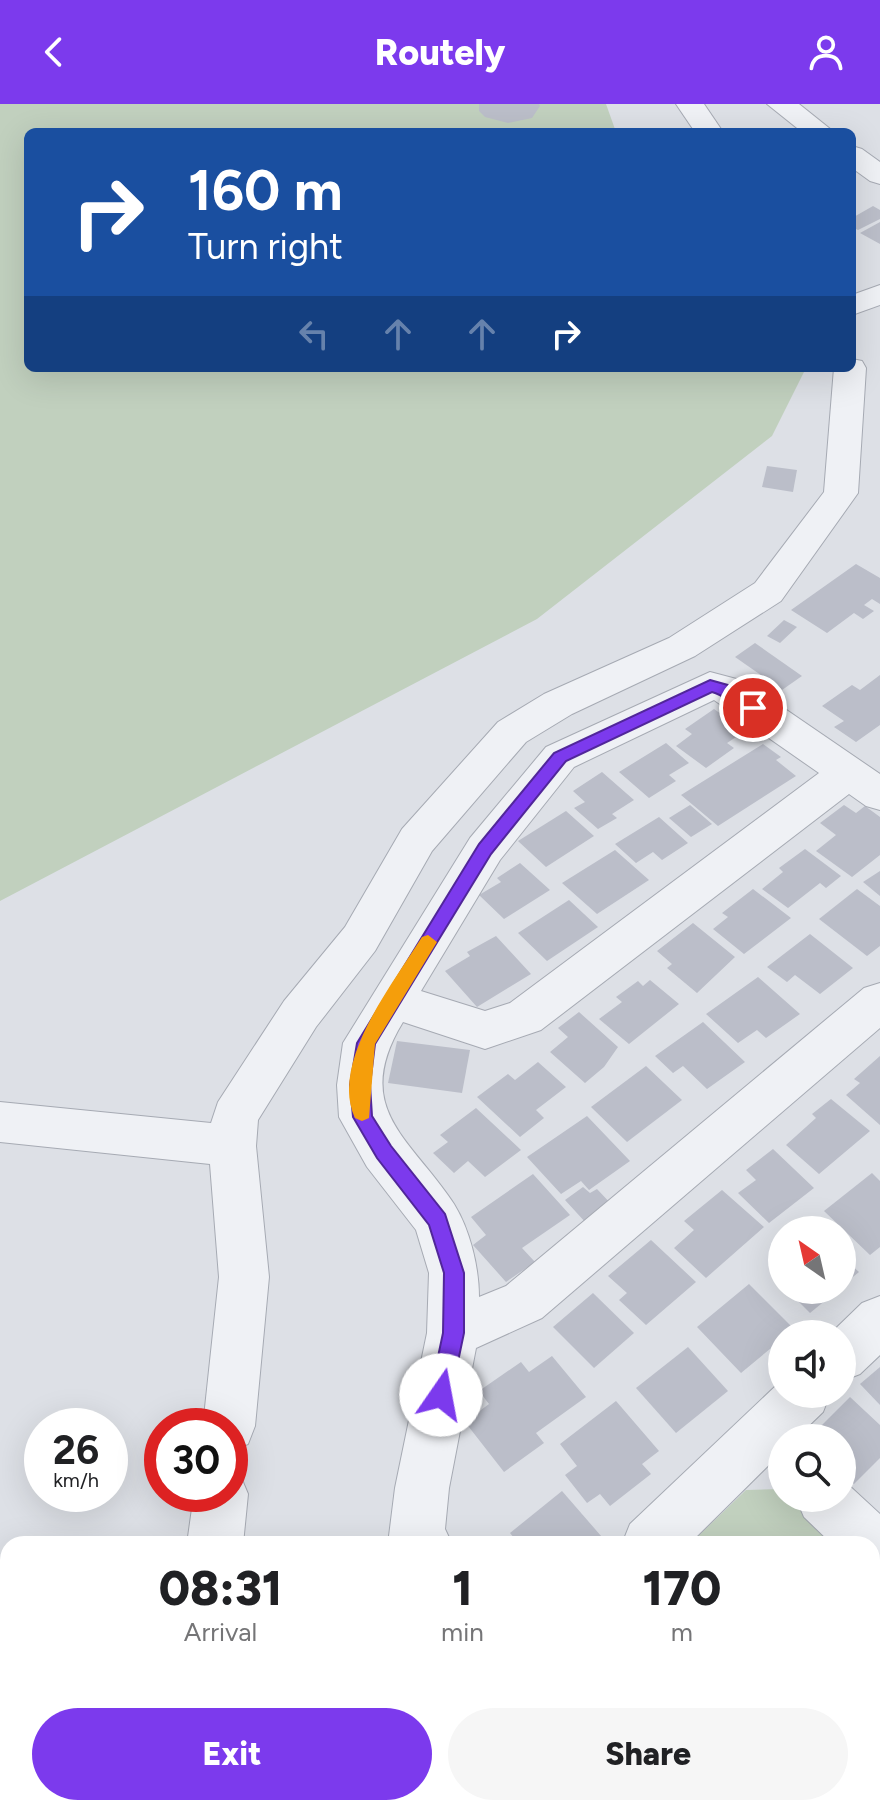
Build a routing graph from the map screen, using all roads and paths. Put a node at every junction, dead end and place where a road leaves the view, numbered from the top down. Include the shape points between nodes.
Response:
1 (690, 104) edge
2 (781, 104) edge
3 (706, 128) edge
4 (814, 128) edge
5 (880, 294) edge
6 (856, 304) edge
7 (850, 372) edge
8 (864, 784) edge
9 (393, 1001) junction
10 (880, 1001) edge
11 (0, 1122) edge
12 (232, 1146) junction
13 (880, 1320) edge
14 (453, 1333) junction
15 (856, 1343) edge
16 (231, 1408) edge
17 (768, 1451) edge
18 (219, 1512) edge
19 (838, 1512) edge
20 (216, 1536) edge
21 (417, 1536) edge
22 (660, 1536) edge
23 (864, 1536) edge

1 - 3 street
2 - 4 street
5 - 6 street
7 - 12 street via 841,493 768,592 682,647 558,704 512,732 417,840 360,939 300,1014 235,1116
8 - 9 street via 525,1017 485,1030
8 - 9 street via 730,691 710,686 560,757 485,849
9 - 14 street via 366,1043 360,1085 363,1117 437,1220 454,1273
10 - 14 street via 524,1302
11 - 12 street
12 - 16 street via 244,1277
13 - 15 street
14 - 21 street
17 - 22 street
18 - 20 street
19 - 23 street

